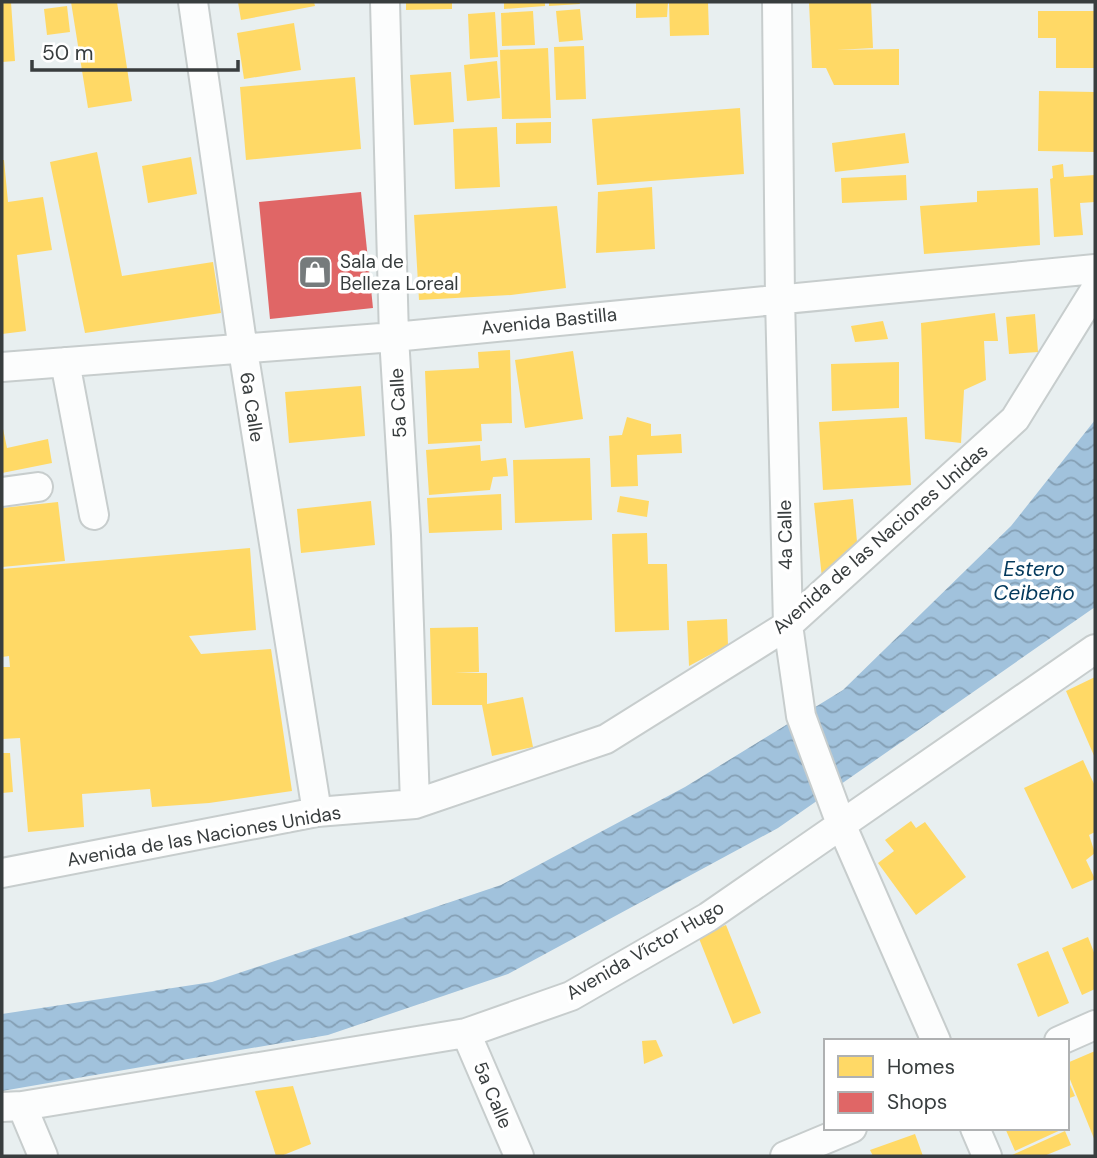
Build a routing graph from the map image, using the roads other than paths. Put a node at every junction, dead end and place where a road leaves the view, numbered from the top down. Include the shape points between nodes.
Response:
1 (193, 2) edge
2 (386, 2) edge
3 (777, 2) edge
4 (1095, 269) edge
5 (1095, 290) edge
6 (780, 298) junction
7 (394, 337) junction
8 (243, 350) junction
9 (65, 362) junction
10 (2, 367) edge
11 (38, 487) dead end
12 (2, 492) edge
13 (94, 515) dead end
14 (788, 625) junction
15 (1095, 649) edge
16 (415, 804) junction
17 (317, 812) junction
18 (841, 824) junction
19 (2, 873) edge
20 (1095, 1025) edge
21 (466, 1033) junction
22 (935, 1039) edge
23 (1064, 1039) edge
24 (12, 1107) edge
25 (847, 1130) edge
26 (976, 1130) edge
27 (43, 1156) edge
28 (519, 1156) edge
29 (785, 1156) edge
30 (987, 1156) edge

1 - 8 street, 6a Calle
2 - 7 street, 5a Calle
3 - 6 street, 4a Calle
4 - 6 street, Avenida Bastilla
5 - 14 street, Avenida de las Naciones Unidas via 1015,419
6 - 7 street, Avenida Bastilla
6 - 14 street, 4a Calle
7 - 8 street, Avenida Bastilla
7 - 16 street, 5a Calle
8 - 9 street, Avenida Bastilla
8 - 17 street, 6a Calle
9 - 10 street, Avenida Bastilla
9 - 13 street
11 - 12 street
14 - 16 street, Avenida de las Naciones Unidas via 607,739
14 - 18 street, 4a Calle via 801,716
15 - 18 street, Avenida Víctor Hugo
16 - 17 street, Avenida de las Naciones Unidas
17 - 19 street, Avenida de las Naciones Unidas
18 - 21 street, Avenida Víctor Hugo via 708,917 571,996
18 - 22 street, 4a Calle
20 - 23 street
21 - 24 street, Avenida Víctor Hugo
21 - 28 street, 5a Calle
24 - 27 street
25 - 29 street
26 - 30 street

